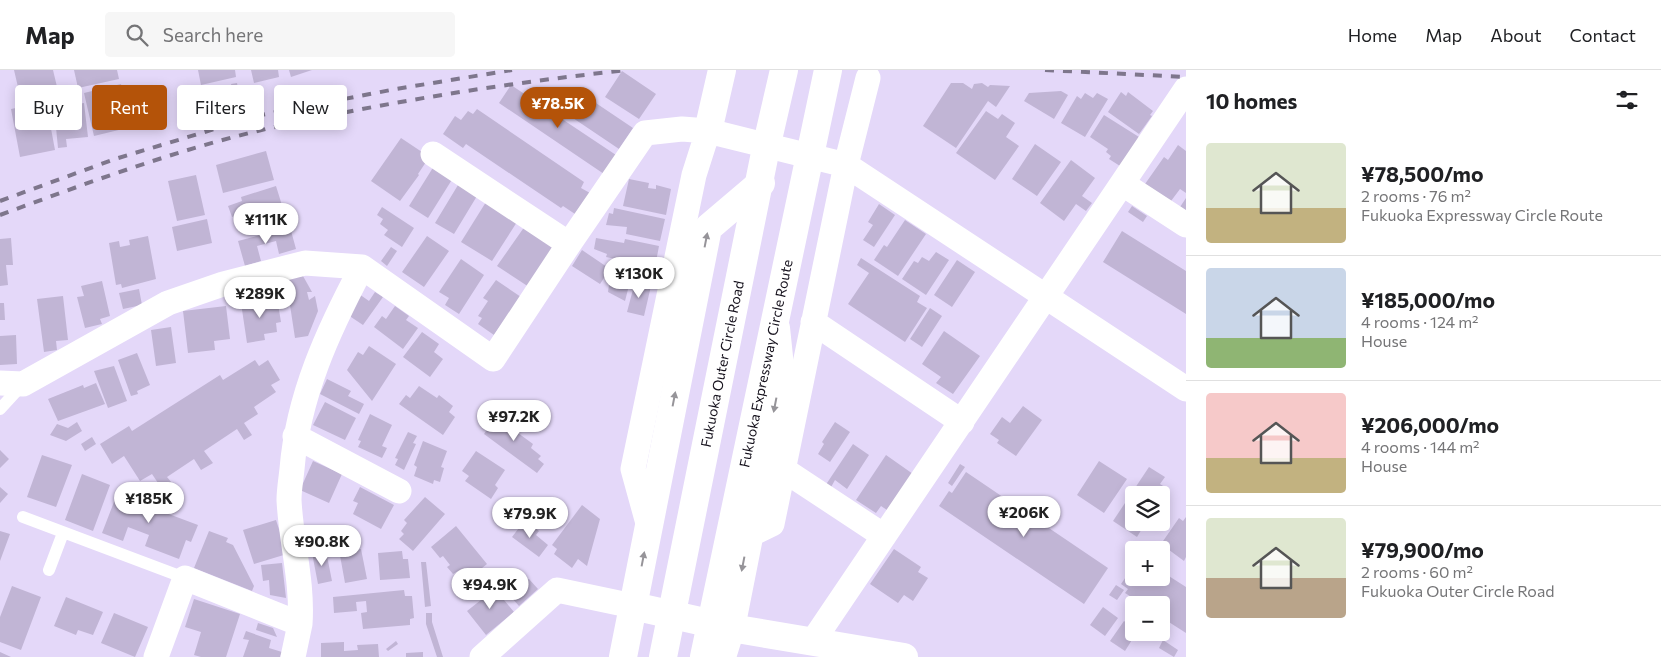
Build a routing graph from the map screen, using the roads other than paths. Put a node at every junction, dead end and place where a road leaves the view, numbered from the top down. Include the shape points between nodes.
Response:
1 (722, 70) edge
2 (783, 70) edge
3 (827, 70) edge
4 (868, 78) dead end
5 (1186, 89) edge
6 (708, 131) junction
7 (768, 146) junction
8 (433, 154) dead end
9 (809, 156) junction
10 (846, 165) junction
11 (762, 183) junction
12 (1123, 184) junction
13 (1186, 225) edge
14 (568, 244) junction
15 (362, 267) junction
16 (1047, 297) junction
17 (776, 322) junction
18 (814, 322) junction
19 (11, 384) edge
20 (1186, 389) edge
21 (0, 409) edge
22 (962, 422) junction
23 (294, 436) junction
24 (784, 470) junction
25 (399, 491) dead end
26 (22, 517) dead end
27 (649, 527) junction
28 (63, 533) junction
29 (749, 535) junction
30 (884, 536) junction
31 (49, 570) dead end
32 (185, 578) junction
33 (633, 606) junction
34 (670, 614) junction
35 (300, 624) junction
36 (719, 625) junction
37 (813, 641) junction
38 (156, 657) edge
39 (293, 657) edge
40 (482, 657) edge
41 (623, 657) edge
42 (662, 657) edge
43 (699, 657) edge
44 (704, 657) edge
45 (722, 657) edge
46 (904, 657) edge

1 - 6 main road
2 - 7 main road, Fukuoka Outer Circle Road
2 - 42 main road
3 - 9 main road
3 - 44 main road, Fukuoka Expressway Circle Route
4 - 10 street
5 - 12 street
6 - 7 street
6 - 14 street via 682,128 645,132
6 - 27 street via 694,175 633,469
7 - 9 street
7 - 11 main road, Fukuoka Outer Circle Road
8 - 14 street
9 - 10 street
9 - 17 main road
10 - 16 street
10 - 18 street
27 -> 11 main road via 708,228
11 - 34 main road, Fukuoka Outer Circle Road
12 - 13 street
12 - 16 street
14 - 15 street via 493,359
15 - 19 street via 305,263 223,284 168,303
15 - 23 street via 331,328 306,392
16 - 20 street
16 - 22 street
17 -> 29 main road via 781,376
17 - 36 main road
18 - 22 street
18 - 24 street
19 - 21 lane
22 - 30 street
23 - 25 street
23 - 35 street via 289,499 302,600
24 - 29 street via 772,524
24 - 30 street
26 - 28 lane
33 -> 27 main road
28 - 31 lane
28 - 32 lane
29 -> 36 main road
30 - 37 street
32 - 35 street
32 - 38 street
33 - 34 main road
33 - 40 street via 557,590
33 - 41 main road
34 - 36 main road
34 - 42 main road, Fukuoka Outer Circle Road
35 - 39 street
36 - 37 main road
36 - 43 main road
36 - 45 main road
37 - 46 main road

